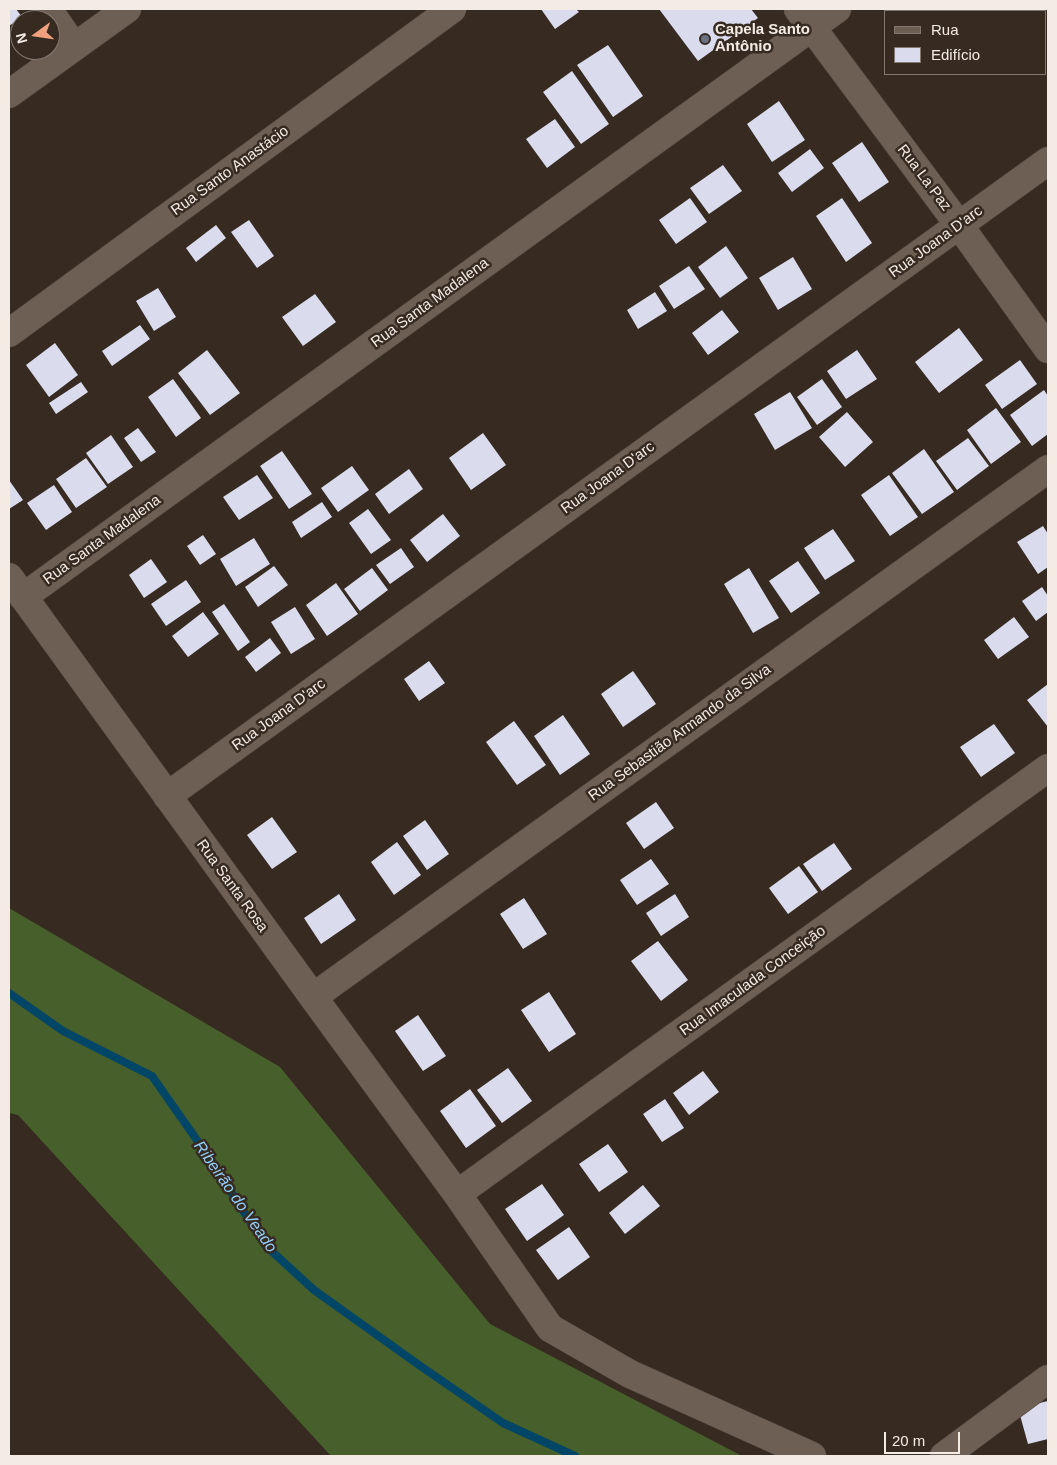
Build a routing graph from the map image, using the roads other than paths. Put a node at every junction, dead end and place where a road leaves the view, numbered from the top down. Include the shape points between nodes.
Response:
1 (48, 9) edge
2 (127, 9) edge
3 (452, 9) edge
4 (837, 9) edge
5 (805, 18) edge
6 (74, 47) junction
7 (9, 94) edge
8 (1048, 161) edge
9 (959, 225) junction
10 (9, 333) edge
11 (1048, 349) edge
12 (1048, 470) edge
13 (16, 587) edge
14 (1048, 768) edge
15 (167, 796) junction
16 (313, 997) junction
17 (457, 1194) junction
18 (1048, 1379) edge
19 (812, 1456) edge
20 (944, 1456) edge

1 - 6 street
2 - 6 street
3 - 10 street, Rua Santo Anastácio
4 - 5 street, Rua Santa Madalena
5 - 9 street, Rua La Paz
5 - 13 street, Rua Santa Madalena
6 - 7 street
8 - 9 street, Rua Joana D'arc
9 - 11 street, Rua La Paz
9 - 15 street, Rua Joana D'arc
12 - 16 street, Rua Sebastião Armando da Silva
13 - 15 street, Rua Santa Rosa
14 - 17 street, Rua Imaculada Conceição
15 - 16 street, Rua Santa Rosa
16 - 17 street, Rua Santa Rosa
17 - 19 street, Rua Santa Rosa via 550,1328 630,1374
18 - 20 street

